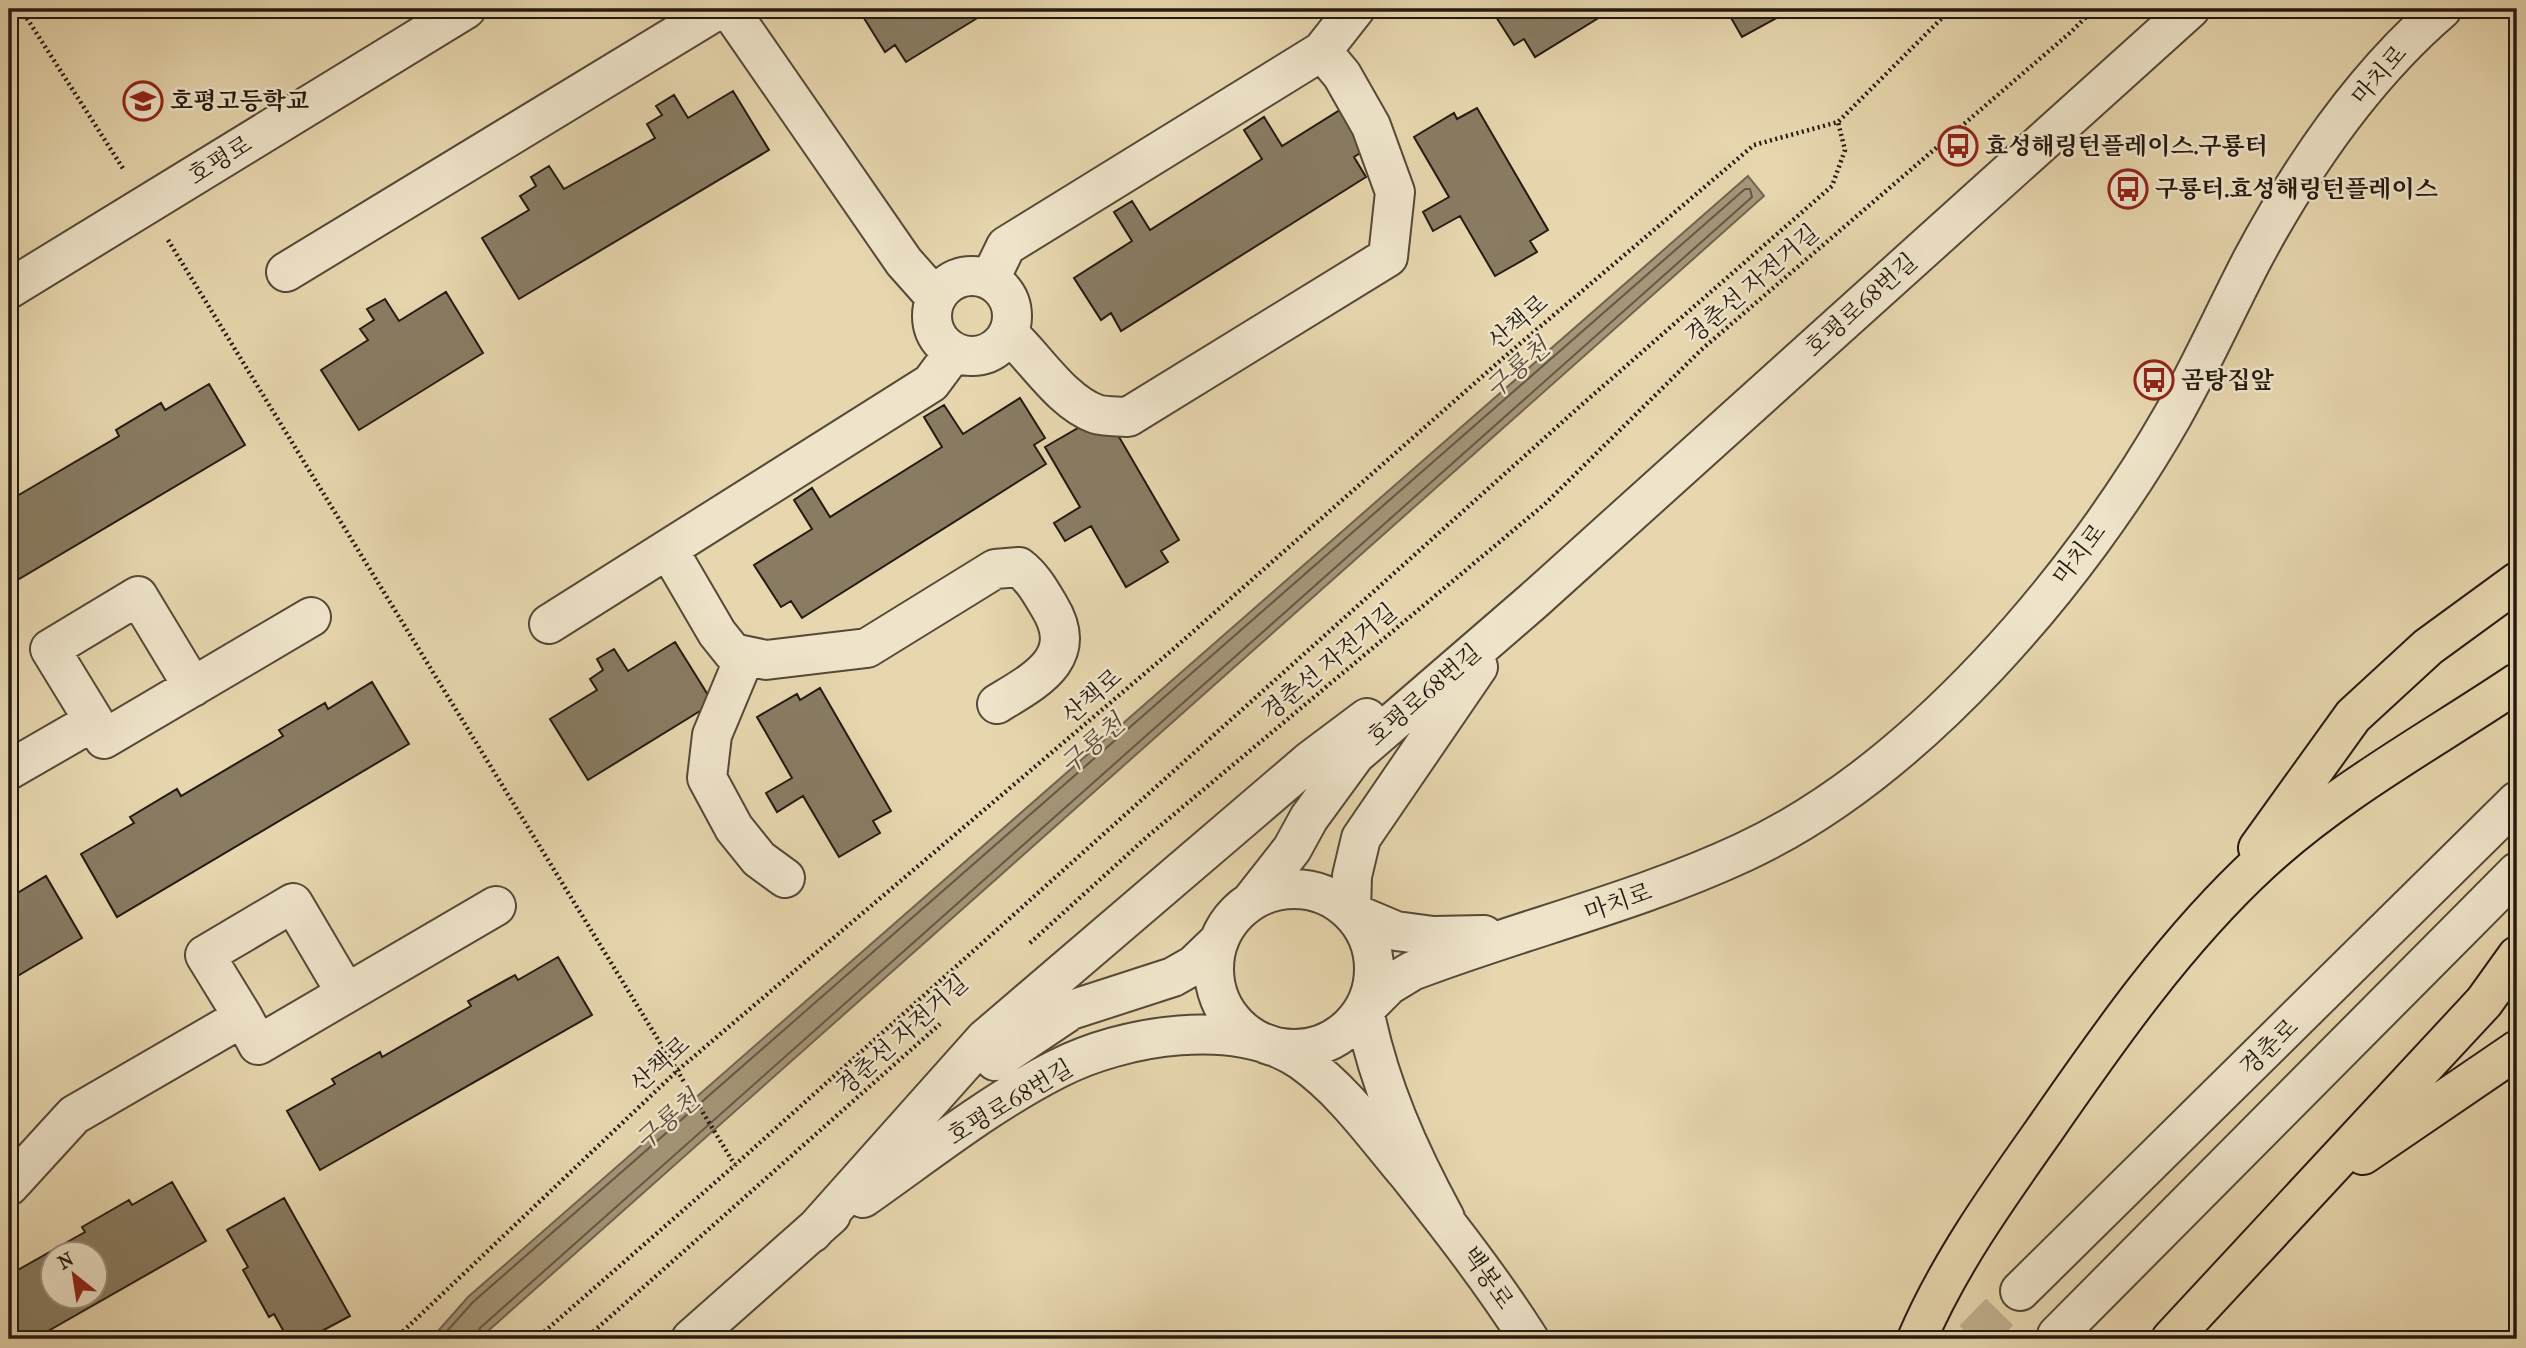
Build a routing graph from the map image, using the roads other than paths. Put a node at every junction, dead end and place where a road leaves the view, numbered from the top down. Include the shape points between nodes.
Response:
1 (466, 9) edge
2 (719, 9) edge
3 (729, 9) edge
4 (1355, 9) edge
5 (2189, 9) edge
6 (2442, 9) edge
7 (1322, 51) junction
8 (286, 272) dead end
9 (990, 279) junction
10 (9, 289) edge
11 (936, 298) junction
12 (1009, 334) junction
13 (954, 352) junction
14 (668, 549) junction
15 (2517, 582) edge
16 (1532, 602) junction
17 (311, 617) dead end
18 (550, 624) dead end
19 (745, 656) junction
20 (2517, 683) edge
21 (193, 687) junction
22 (997, 705) dead end
23 (94, 721) junction
24 (9, 770) edge
25 (2517, 802) edge
26 (2517, 872) edge
27 (785, 878) dead end
28 (1252, 900) junction
29 (496, 906) dead end
30 (1351, 912) junction
31 (2205, 921) junction
32 (1552, 925) junction
33 (1219, 941) junction
34 (2517, 956) edge
35 (346, 993) junction
36 (1364, 1010) junction
37 (243, 1017) junction
38 (1272, 1047) junction
39 (2517, 1050) edge
40 (9, 1186) edge
41 (2312, 1189) junction
42 (1445, 1218) junction
43 (812, 1233) junction
44 (2020, 1291) tunnel mouth
45 (2057, 1335) dead end
46 (691, 1339) edge
47 (1529, 1339) edge
48 (1917, 1339) edge
49 (2171, 1339) edge

1 - 10 street, 호평로
2 - 8 street
3 - 11 street via 904,262
4 - 7 street
5 - 16 street, 호평로68번길
6 - 32 street, 마치로 via 2392,56 2318,152 2254,257 2174,413 2115,508 2020,629 1956,695 1885,760 1797,825 1661,888
7 - 9 street via 1006,246
7 - 12 street via 1342,75 1371,126 1395,192 1388,257 1128,417 1097,415 1066,398
9 - 11 street via 970,275 950,282
9 - 12 street via 1006,294 1013,313
11 - 13 street via 932,318 938,338
12 - 13 street via 995,350 975,357
13 - 14 street via 930,383
14 - 18 street
14 - 19 street via 717,633 733,653
15 - 31 highway via 2428,647 2353,716
16 - 28 street, 호평로68번길 via 1355,755
16 - 30 street, 호평로68번길 via 1471,675 1361,838 1352,876
16 - 43 street via 1311,760 985,1039
17 - 21 street
19 - 22 street via 766,660 867,648 995,569 1019,568 1030,576 1055,616 1061,641 1042,677
19 - 27 street via 712,735 707,778 734,828 759,859
20 - 31 highway via 2332,806 2262,861
21 - 23 street via 104,739
21 - 23 street via 138,596 50,649
23 - 24 street
25 - 44 street, 경춘로
26 - 45 street
28 - 30 street via 1278,890 1304,889 1330,897
28 - 33 street via 1233,918
29 - 35 street
30 - 32 street, 마치로 via 1396,931 1433,936 1510,934
30 - 36 street via 1367,934 1374,959 1373,985
31 - 48 highway via 2145,992 2002,1191
32 - 36 street, 마치로 via 1412,971 1389,985
33 - 38 street via 1215,980 1228,1017 1248,1036
33 - 43 street, 호평로68번길 via 1195,965 1173,977 1071,1010 1011,1048
34 - 41 highway via 2484,1002
35 - 37 street via 258,1045
35 - 37 street via 293,903 205,955
36 - 38 street via 1347,1031 1324,1044 1298,1050
36 - 42 street via 1384,1087
37 - 40 street via 74,1115
38 - 42 street via 1299,1060 1345,1099
38 - 43 street, 호평로68번길 via 1220,1035 1182,1035 1104,1051 1059,1068 1010,1096
39 - 41 highway
41 - 49 highway
42 - 47 street, 백봉로
43 - 46 street, 호평로68번길

